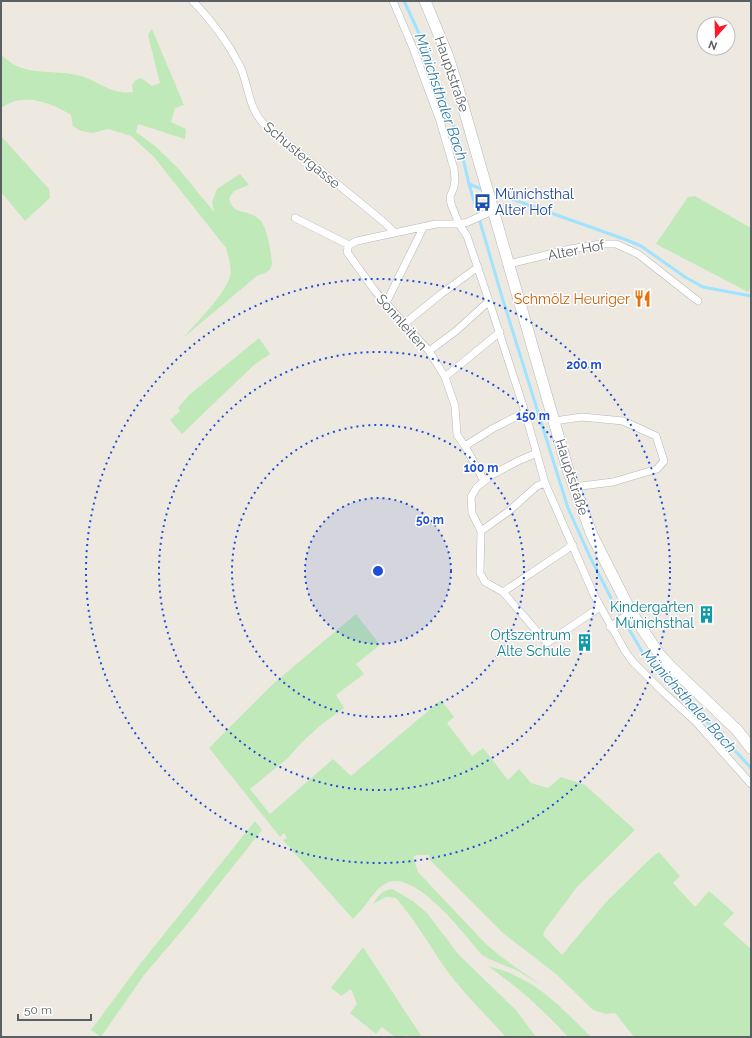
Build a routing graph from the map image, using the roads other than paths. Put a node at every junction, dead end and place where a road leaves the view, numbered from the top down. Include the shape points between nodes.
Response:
1 (194, 1) edge
2 (393, 1) edge
3 (425, 1) edge
4 (489, 212) junction
5 (295, 218) dead end
6 (459, 224) junction
7 (423, 228) junction
8 (394, 232) junction
9 (349, 245) junction
10 (509, 264) junction
11 (478, 267) junction
12 (489, 301) junction
13 (698, 301) dead end
14 (386, 304) junction
15 (404, 324) junction
16 (500, 332) junction
17 (429, 351) junction
18 (445, 377) junction
19 (525, 412) junction
20 (554, 421) junction
21 (465, 446) junction
22 (537, 453) junction
23 (484, 481) junction
24 (545, 483) junction
25 (574, 487) junction
26 (481, 531) junction
27 (573, 545) junction
28 (503, 592) junction
29 (600, 608) junction
30 (629, 614) junction
31 (614, 624) junction
32 (751, 748) edge
33 (751, 784) edge

1 - 8 street, Schustergasse via 216,26 233,53 241,68 248,96 263,123
2 - 6 street, Hauptstraße via 440,121 454,169 454,187 450,197
3 - 4 street, Hauptstraße via 457,85 487,185 490,197
4 - 6 street
4 - 10 street, Hauptstraße
5 - 9 street
6 - 7 street via 436,224
6 - 11 street, Hauptstraße via 467,236
7 - 8 street
7 - 14 street
8 - 9 street
9 - 14 street, Sonnleiten via 346,252
10 - 13 street, Alter Hof via 570,249 616,244 638,254
10 - 20 street, Hauptstraße
11 - 12 street, Hauptstraße
11 - 15 street
12 - 16 street, Hauptstraße
12 - 17 street
14 - 15 street, Sonnleiten
15 - 17 street, Sonnleiten
16 - 18 street
16 - 19 street, Hauptstraße
17 - 18 street, Sonnleiten
18 - 21 street, Sonnleiten via 455,406 456,435
19 - 21 street
19 - 22 street, Hauptstraße
20 - 25 street, Hauptstraße
20 - 25 street via 582,417 623,421 656,436 664,461 657,469 613,482
21 - 23 street, Sonnleiten
22 - 23 street via 503,468
22 - 24 street, Hauptstraße
23 - 26 street via 471,497 472,513
24 - 26 street via 537,486
24 - 27 street, Hauptstraße
25 - 30 street, Hauptstraße via 592,535
26 - 28 street via 480,573 485,582
27 - 28 street
27 - 29 street, Hauptstraße
28 - 29 street via 547,643
29 - 31 street, Hauptstraße
30 - 31 street
30 - 32 street, Hauptstraße via 659,654 731,724
31 - 33 street, Hauptstraße via 625,651 633,662 696,722

